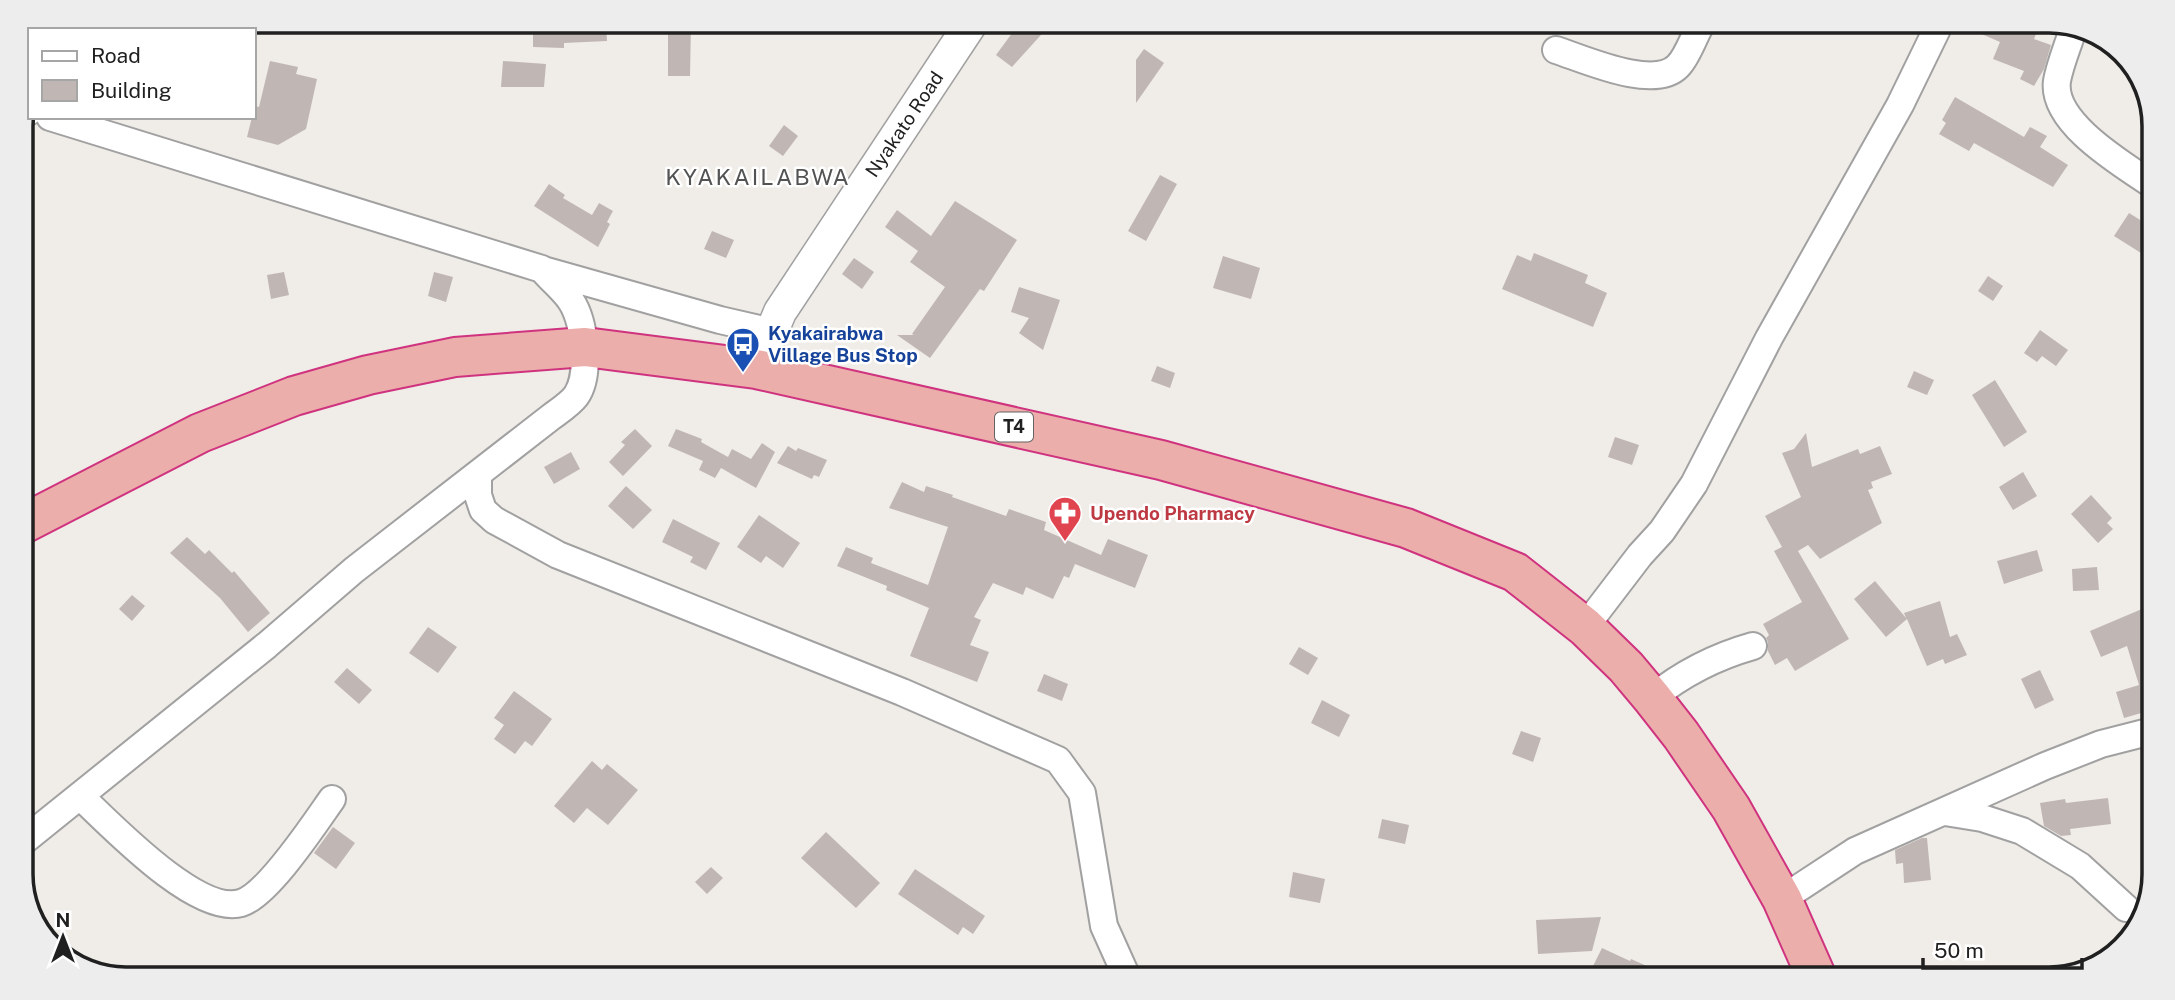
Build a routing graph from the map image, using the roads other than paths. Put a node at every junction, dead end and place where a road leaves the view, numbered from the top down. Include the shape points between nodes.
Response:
1 (964, 33) edge
2 (1696, 33) edge
3 (1935, 33) edge
4 (2071, 36) edge
5 (1556, 50) dead end
6 (56, 119) edge
7 (2142, 177) edge
8 (542, 269) junction
9 (772, 332) junction
10 (585, 347) junction
11 (756, 369) junction
12 (478, 476) junction
13 (33, 519) edge
14 (1585, 627) junction
15 (1753, 646) dead end
16 (1652, 698) junction
17 (2142, 734) edge
18 (79, 796) junction
19 (332, 799) dead end
20 (1945, 812) junction
21 (33, 833) edge
22 (1782, 899) junction
23 (2126, 908) dead end
24 (1122, 967) edge
25 (1812, 967) edge

1 - 9 street, Nyakato Road via 779,312
2 - 5 street via 1678,66 1667,74 1642,76
3 - 14 street via 1694,484
4 - 7 street via 2057,83 2060,102 2096,146
6 - 8 street
8 - 9 street
8 - 10 street via 576,310
9 - 11 street, Nyakato Road
10 - 11 highway, T4
10 - 12 street via 584,379 576,397
10 - 13 highway, T4 via 455,357 294,396 200,433
11 - 14 highway, T4 via 1161,460 1406,528 1514,572
12 - 18 street via 354,570
12 - 24 street via 483,510 558,555 902,692 1058,760 1083,793 1104,926
14 - 16 highway, T4
15 - 16 street via 1695,667
16 - 22 highway, T4 via 1731,808
17 - 20 street via 2090,749
18 - 19 street via 175,881 224,905 242,903 279,870
18 - 21 street
20 - 22 street via 1855,851
20 - 23 street via 2022,831 2080,866
22 - 25 highway, T4

